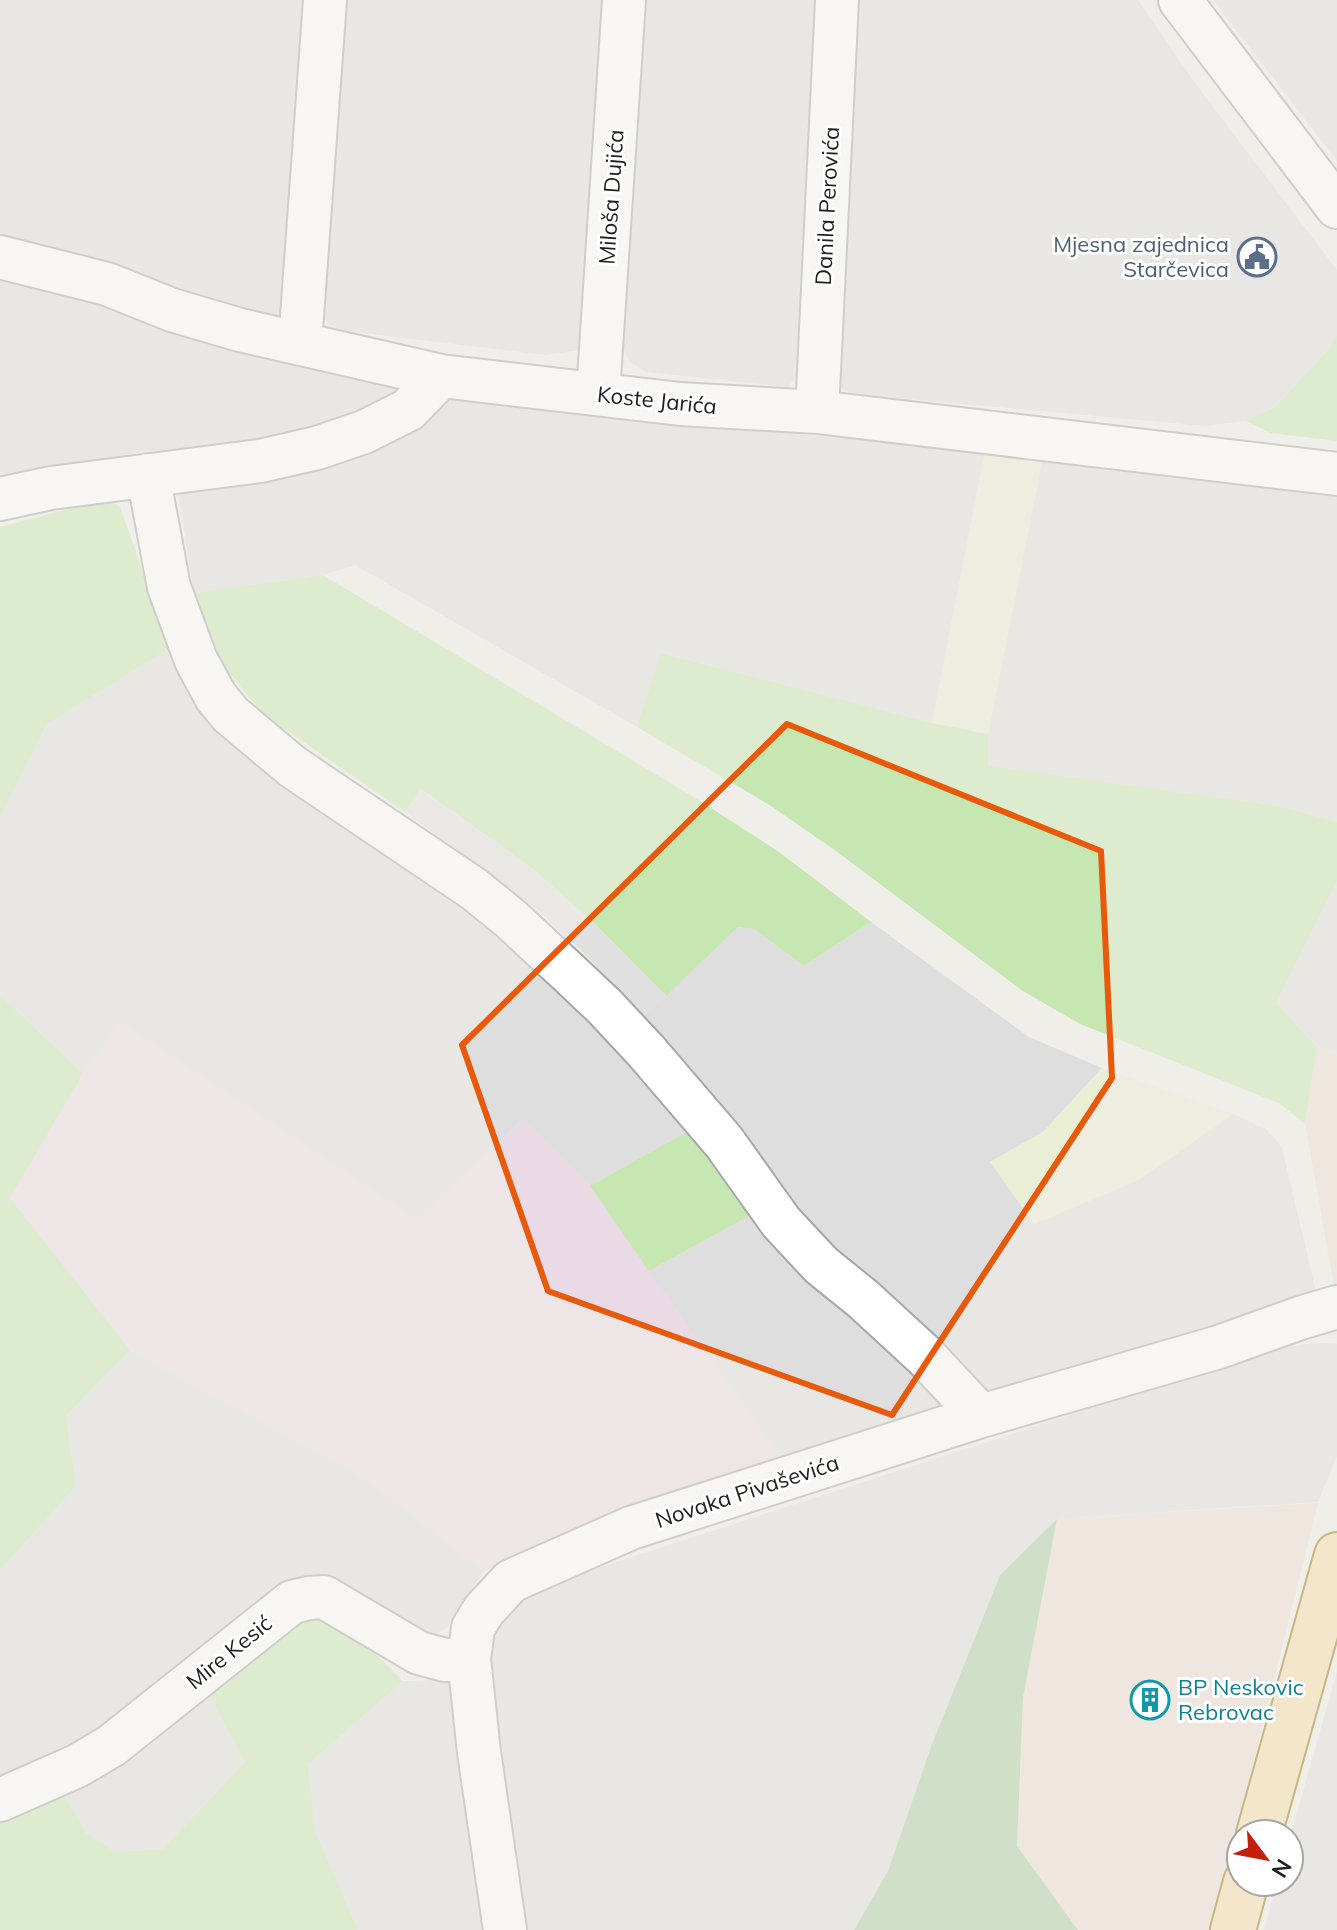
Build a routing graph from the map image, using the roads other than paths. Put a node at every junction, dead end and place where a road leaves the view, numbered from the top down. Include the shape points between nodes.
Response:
1 (325, 0) edge
2 (624, 0) edge
3 (837, 0) edge
4 (1180, 0) edge
5 (1324, 164) edge
6 (1337, 207) edge
7 (0, 257) edge
8 (300, 344) junction
9 (441, 376) junction
10 (598, 394) junction
11 (817, 412) junction
12 (1337, 474) edge
13 (148, 475) junction
14 (0, 499) edge
15 (1337, 1307) edge
16 (981, 1416) junction
17 (1337, 1555) edge
18 (469, 1659) junction
19 (0, 1800) edge
20 (1263, 1818) edge
21 (1242, 1898) edge
22 (505, 1930) edge
23 (1233, 1930) edge

1 - 8 street
2 - 10 street, Miloša Dujića
3 - 11 street, Danila Perovića
4 - 5 street
5 - 6 street
7 - 8 street
8 - 9 street
9 - 10 street, Koste Jarića
9 - 13 street via 408,410 317,448
10 - 11 street, Koste Jarića
11 - 12 street, Koste Jarića
13 - 14 street
13 - 16 street via 169,587 196,660 231,715 293,767 474,889 569,973 646,1051 724,1142 781,1222 821,1265 925,1356
15 - 16 street, Novaka Pivaševića
16 - 18 street, Novaka Pivaševića via 631,1528 511,1581 473,1628
17 - 20 main road
18 - 19 street, Mire Kesić via 419,1653 324,1597 292,1602 111,1746
18 - 22 street, Novaka Pivaševića
21 - 23 main road

